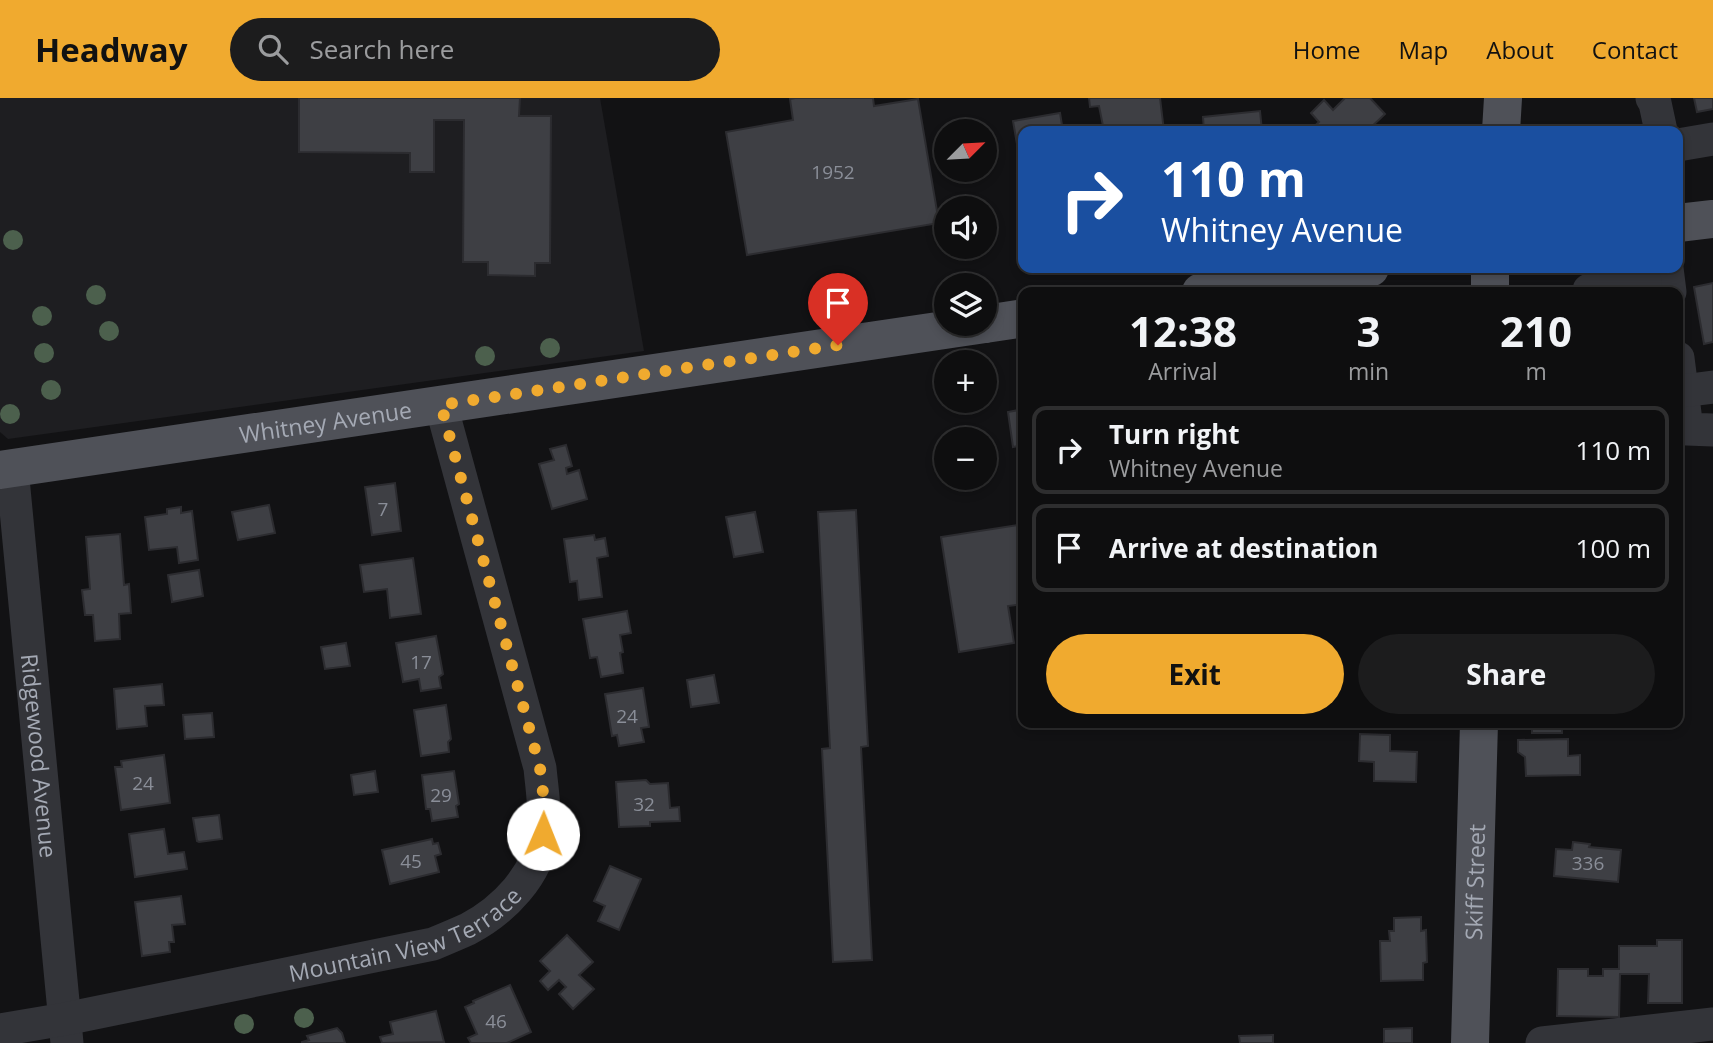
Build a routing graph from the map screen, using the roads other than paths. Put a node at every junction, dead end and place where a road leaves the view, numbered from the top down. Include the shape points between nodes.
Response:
1 (1503, 98) edge
2 (1653, 98) edge
3 (1501, 126) edge
4 (1660, 126) edge
5 (1713, 139) edge
6 (1683, 144) edge
7 (1713, 219) edge
8 (1683, 222) edge
9 (1335, 273) edge
10 (1655, 280) edge
11 (1236, 287) edge
12 (1608, 287) edge
13 (1018, 319) edge
14 (997, 322) edge
15 (934, 332) edge
16 (1683, 366) edge
17 (1698, 389) edge
18 (441, 405) junction
19 (1713, 430) edge
20 (6, 469) edge
21 (1479, 728) edge
22 (1713, 1024) edge
23 (0, 1030) edge
24 (66, 1031) edge
25 (1470, 1043) edge
26 (1542, 1043) edge

1 - 3 main road
2 - 4 street
5 - 6 street
7 - 8 main road
9 - 11 main road
10 - 12 street
13 - 14 main road, Whitney Avenue
15 - 18 main road, Whitney Avenue
16 - 17 street
17 - 19 street via 1687,429
18 - 20 main road, Whitney Avenue
18 - 24 street, Mountain View Terrace via 540,768 543,834 536,862 500,907 470,928 433,944
20 - 24 street, Ridgewood Avenue
21 - 25 main road, Skiff Street
22 - 26 street
23 - 24 street, Mountain View Terrace

